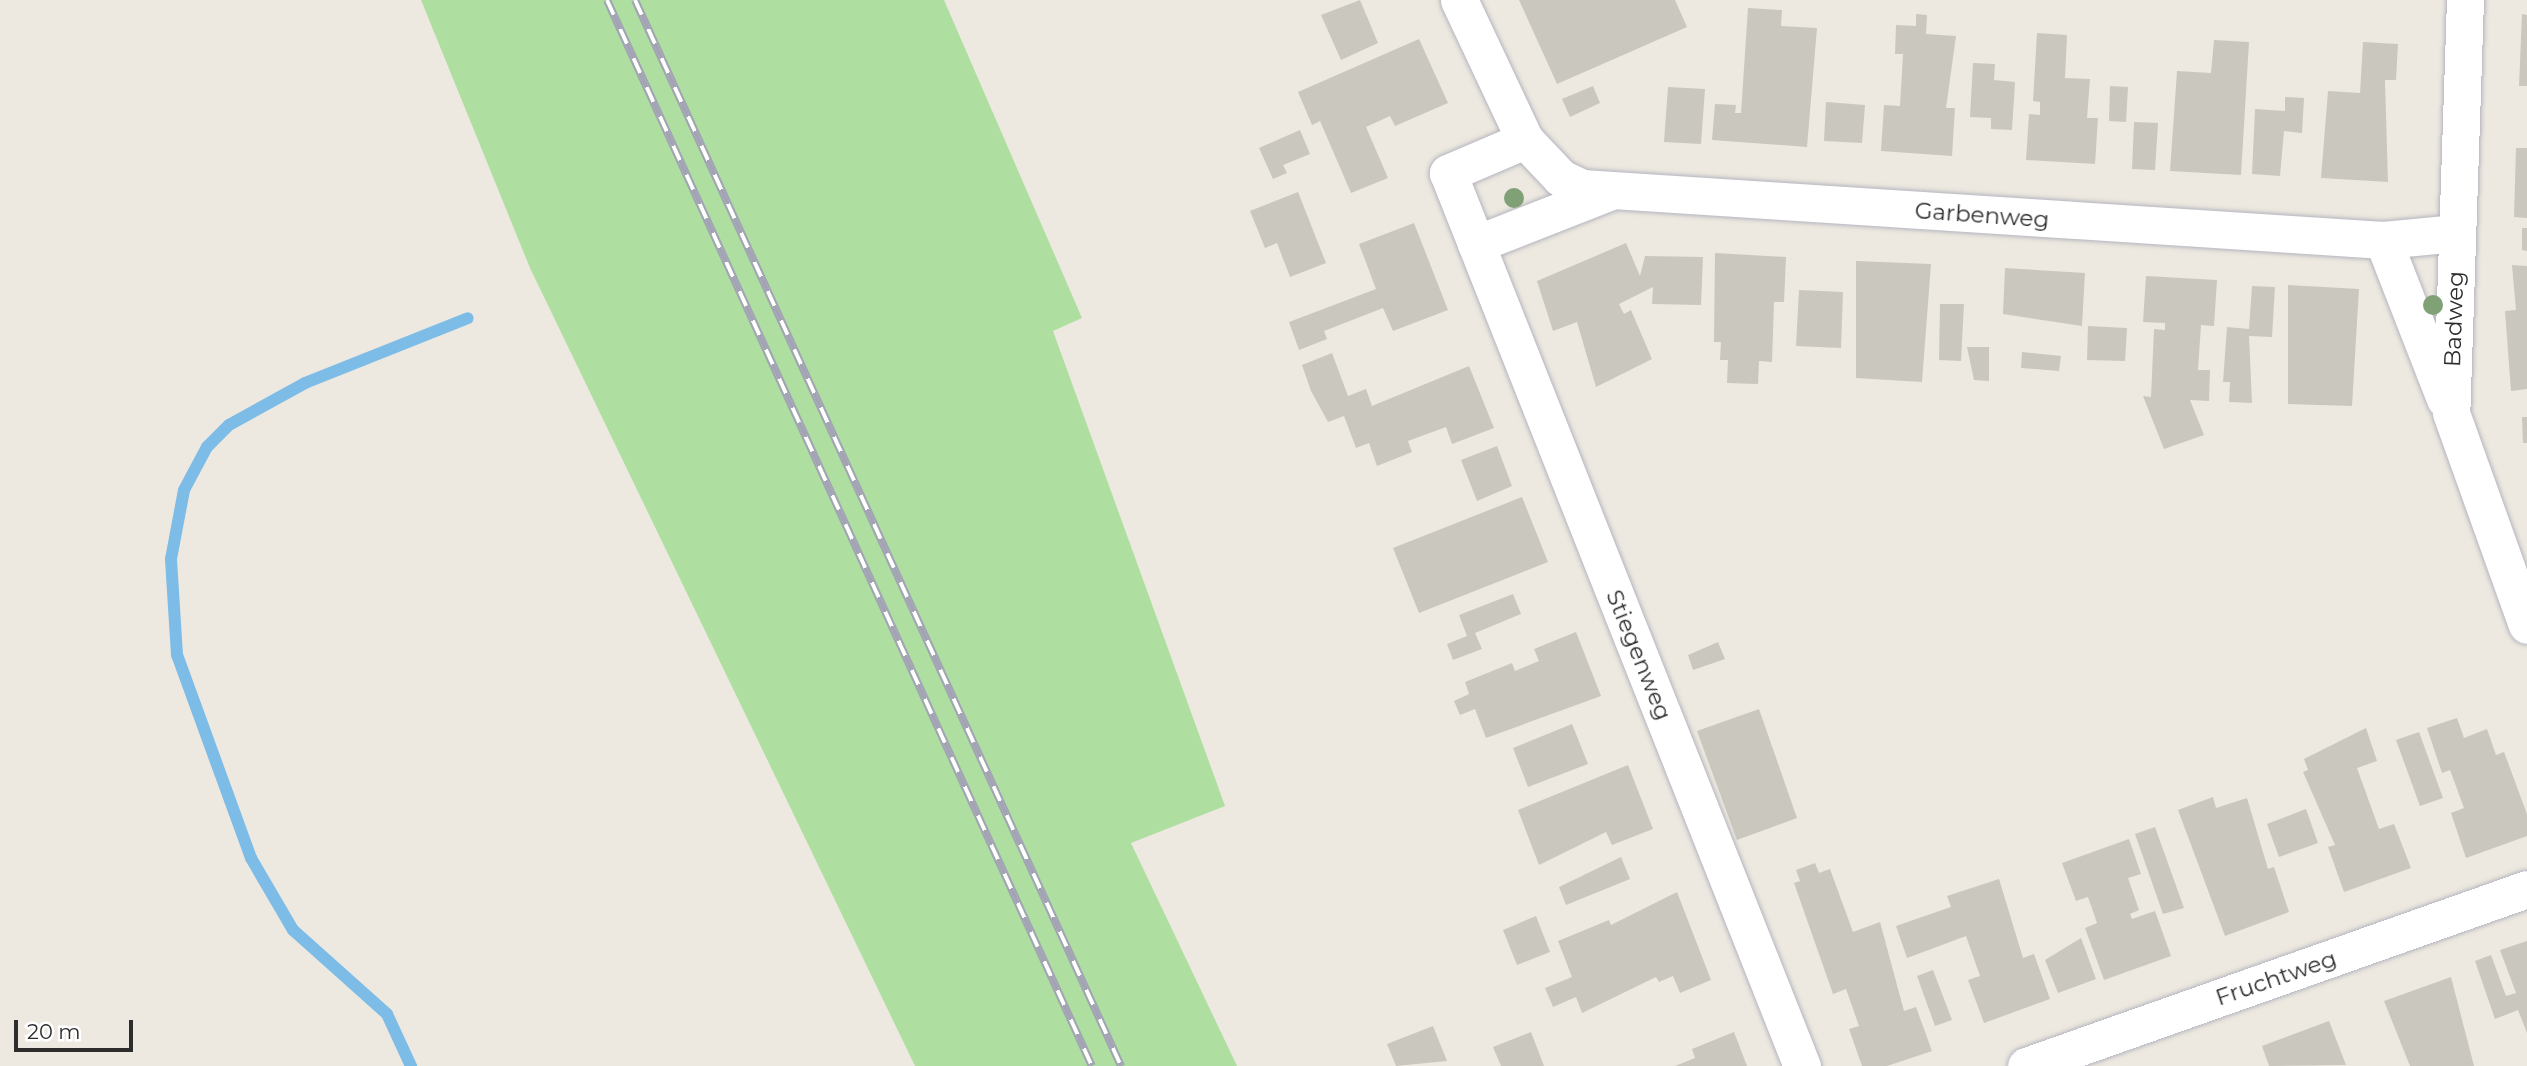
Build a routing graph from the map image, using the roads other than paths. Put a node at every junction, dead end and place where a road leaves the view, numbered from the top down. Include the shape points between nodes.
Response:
1 (1459, 0) edge
2 (2465, 0) edge
3 (1525, 140) junction
4 (1609, 192) junction
5 (2457, 233) junction
6 (2383, 240) junction
7 (1476, 244) junction
8 (2451, 413) junction
9 (2527, 625) edge
10 (2527, 889) edge
11 (1802, 1066) edge
12 (2026, 1066) edge

1 - 3 street
2 - 5 street, Badweg
3 - 4 street, Garbenweg via 1561,178
3 - 7 street, Stiegenweg via 1448,173
4 - 6 street, Garbenweg
4 - 7 street
5 - 6 street, Garbenweg
5 - 8 street, Badweg
6 - 8 street
7 - 11 street, Stiegenweg
8 - 9 street, Badweg
10 - 12 street, Fruchtweg

